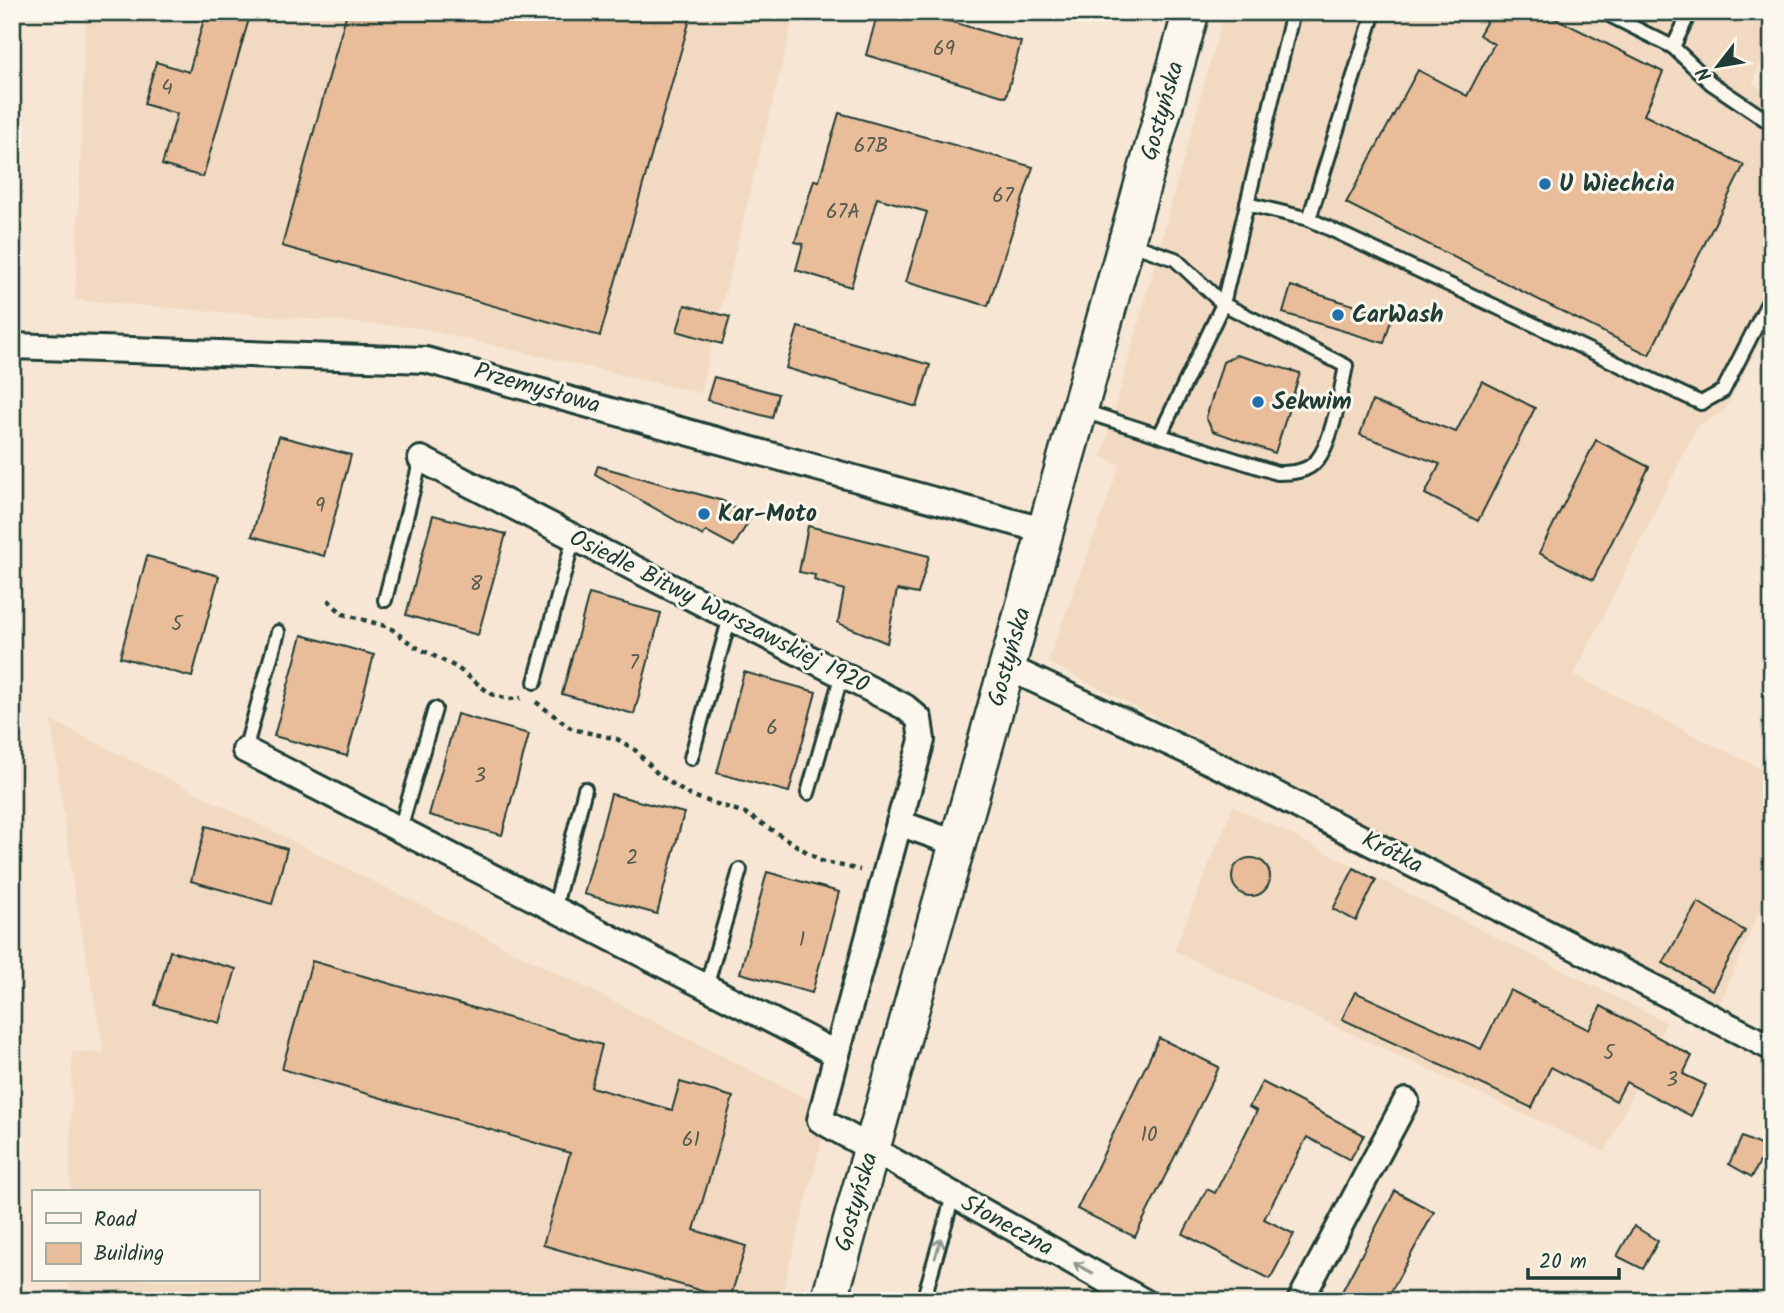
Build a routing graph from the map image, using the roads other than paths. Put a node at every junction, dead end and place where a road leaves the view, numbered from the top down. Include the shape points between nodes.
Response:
1 (1191, 12) edge
2 (1293, 12) edge
3 (1374, 12) edge
4 (1602, 12) edge
5 (1689, 12) edge
6 (1673, 47) junction
7 (1772, 124) edge
8 (1247, 204) junction
9 (1309, 219) junction
10 (1127, 243) junction
11 (1772, 295) edge
12 (1223, 304) junction
13 (12, 346) edge
14 (1080, 410) junction
15 (1160, 435) junction
16 (421, 459) joint
17 (1046, 531) junction
18 (573, 537) junction
19 (384, 600) dead end
20 (730, 617) junction
21 (278, 632) dead end
22 (1007, 667) junction
23 (842, 674) junction
24 (535, 682) dead end
25 (435, 709) dead end
26 (244, 750) joint
27 (691, 758) dead end
28 (585, 789) dead end
29 (808, 793) dead end
30 (899, 823) junction
31 (400, 829) junction
32 (958, 844) junction
33 (740, 870) dead end
34 (554, 910) junction
35 (706, 987) junction
36 (1772, 1048) edge
37 (836, 1055) junction
38 (1405, 1101) dead end
39 (871, 1151) junction
40 (953, 1196) junction
41 (830, 1301) edge
42 (923, 1301) edge
43 (1143, 1301) edge
44 (1300, 1301) edge

1 - 10 main road, Gostyńska
2 - 8 lane
3 - 9 lane
4 - 6 lane
5 - 6 lane
6 - 7 lane via 1711,83
8 - 9 lane
8 - 12 lane
9 - 11 lane via 1702,403 1723,391
10 - 12 lane via 1175,259
10 - 14 main road, Gostyńska
12 - 15 lane
12 - 15 lane via 1346,366 1334,419 1317,461 1296,473 1277,473
13 - 17 street, Przemysłowa via 426,360
14 - 15 lane
14 - 17 main road, Gostyńska
16 - 18 street, Osiedle Bitwy Warszawskiej 1920
16 - 19 lane
17 - 22 main road, Gostyńska
18 - 20 street, Osiedle Bitwy Warszawskiej 1920
18 - 24 lane
20 - 23 street, Osiedle Bitwy Warszawskiej 1920
20 - 27 lane
21 - 26 lane
22 - 32 main road, Gostyńska
22 - 36 street, Krótka via 1232,772
23 - 29 lane
23 - 30 street, Osiedle Bitwy Warszawskiej 1920 via 919,719 922,740
25 - 31 lane
26 - 31 street
28 - 34 lane
30 - 32 street
30 - 37 street, Osiedle Bitwy Warszawskiej 1920
31 - 34 street
32 - 39 main road, Gostyńska
33 - 35 lane
34 - 35 street
35 - 37 street
37 - 39 street, Osiedle Bitwy Warszawskiej 1920 via 820,1120
38 - 44 street
39 - 40 street, Słoneczna
39 - 41 main road, Gostyńska
42 -> 40 lane
43 -> 40 street, Słoneczna

